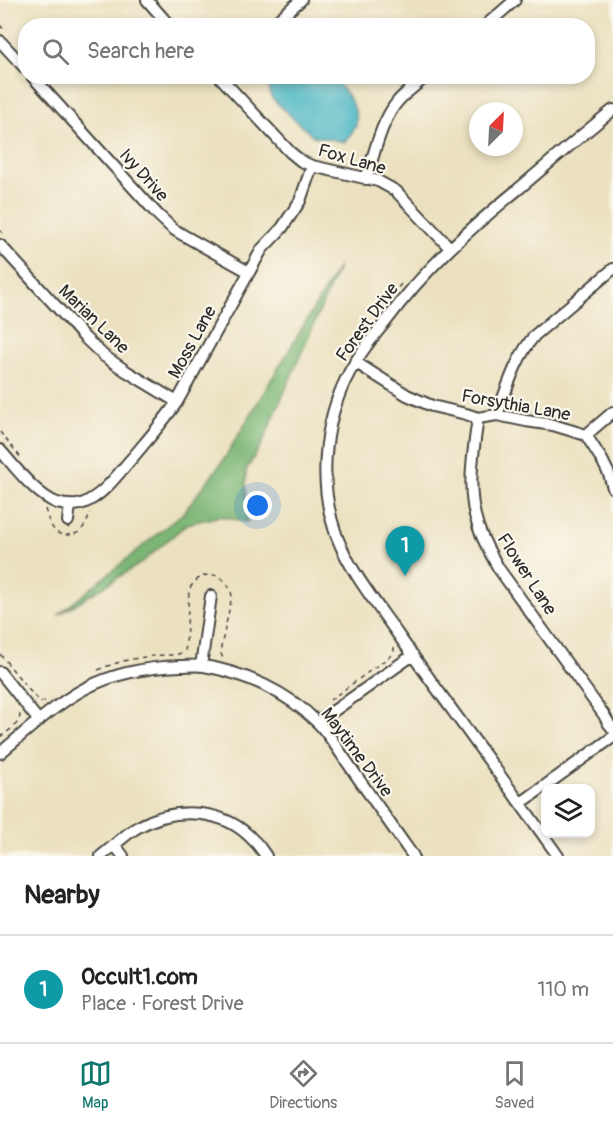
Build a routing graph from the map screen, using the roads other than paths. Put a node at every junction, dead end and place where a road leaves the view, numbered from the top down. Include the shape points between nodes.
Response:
1 (147, 0) edge
2 (301, 0) edge
3 (515, 0) edge
4 (163, 18) edge
5 (280, 18) edge
6 (494, 18) edge
7 (0, 41) edge
8 (18, 60) edge
9 (40, 84) edge
10 (226, 84) edge
11 (417, 84) edge
12 (613, 110) edge
13 (312, 166) junction
14 (366, 179) junction
15 (4, 242) edge
16 (450, 248) junction
17 (613, 269) edge
18 (249, 272) junction
19 (355, 362) junction
20 (177, 402) junction
21 (613, 412) edge
22 (497, 415) junction
23 (478, 418) junction
24 (586, 435) junction
25 (0, 450) edge
26 (613, 488) edge
27 (70, 505) junction
28 (68, 521) dead end
29 (211, 596) dead end
30 (413, 655) junction
31 (201, 666) junction
32 (0, 672) edge
33 (39, 721) junction
34 (318, 722) junction
35 (613, 729) edge
36 (613, 736) edge
37 (0, 753) edge
38 (521, 803) junction
39 (115, 845) junction
40 (101, 856) edge
41 (123, 856) edge
42 (266, 856) edge
43 (412, 856) edge
44 (558, 856) edge

1 - 4 street
2 - 5 street
3 - 6 street
7 - 8 street
9 - 18 street, Ivy Drive via 173,229
10 - 13 street, Fox Lane via 290,152
11 - 14 street via 391,111
12 - 16 street, Forest Drive
13 - 14 street, Fox Lane
13 - 18 street, Moss Lane via 292,215 262,249
14 - 16 street, Fox Lane via 396,191
15 - 20 street, Marian Lane via 104,356
16 - 19 street, Forest Drive via 398,305
17 - 22 street via 529,342
18 - 20 street, Moss Lane
19 - 23 street, Forsythia Lane via 432,406
19 - 30 street, Forest Drive via 327,435 328,503 349,563
20 - 27 street, Moss Lane via 108,486 90,500
21 - 24 street
22 - 23 street, Forsythia Lane
22 - 24 street, Forsythia Lane
23 - 35 street, Flower Lane via 471,471 472,500 486,546
24 - 26 street, Forsythia Lane via 603,460
25 - 27 street via 47,498
27 - 28 street
29 - 31 street
30 - 34 street
30 - 38 street, Forest Drive
31 - 33 street, Maytime Drive via 158,667 117,675 84,689
31 - 34 street, Maytime Drive via 259,682
32 - 33 street
33 - 37 street, Maytime Drive
34 - 43 street, Maytime Drive
36 - 38 street
38 - 44 street, Forest Drive
39 - 40 street
39 - 41 street
39 - 42 street via 153,819 200,814 214,816 244,832

